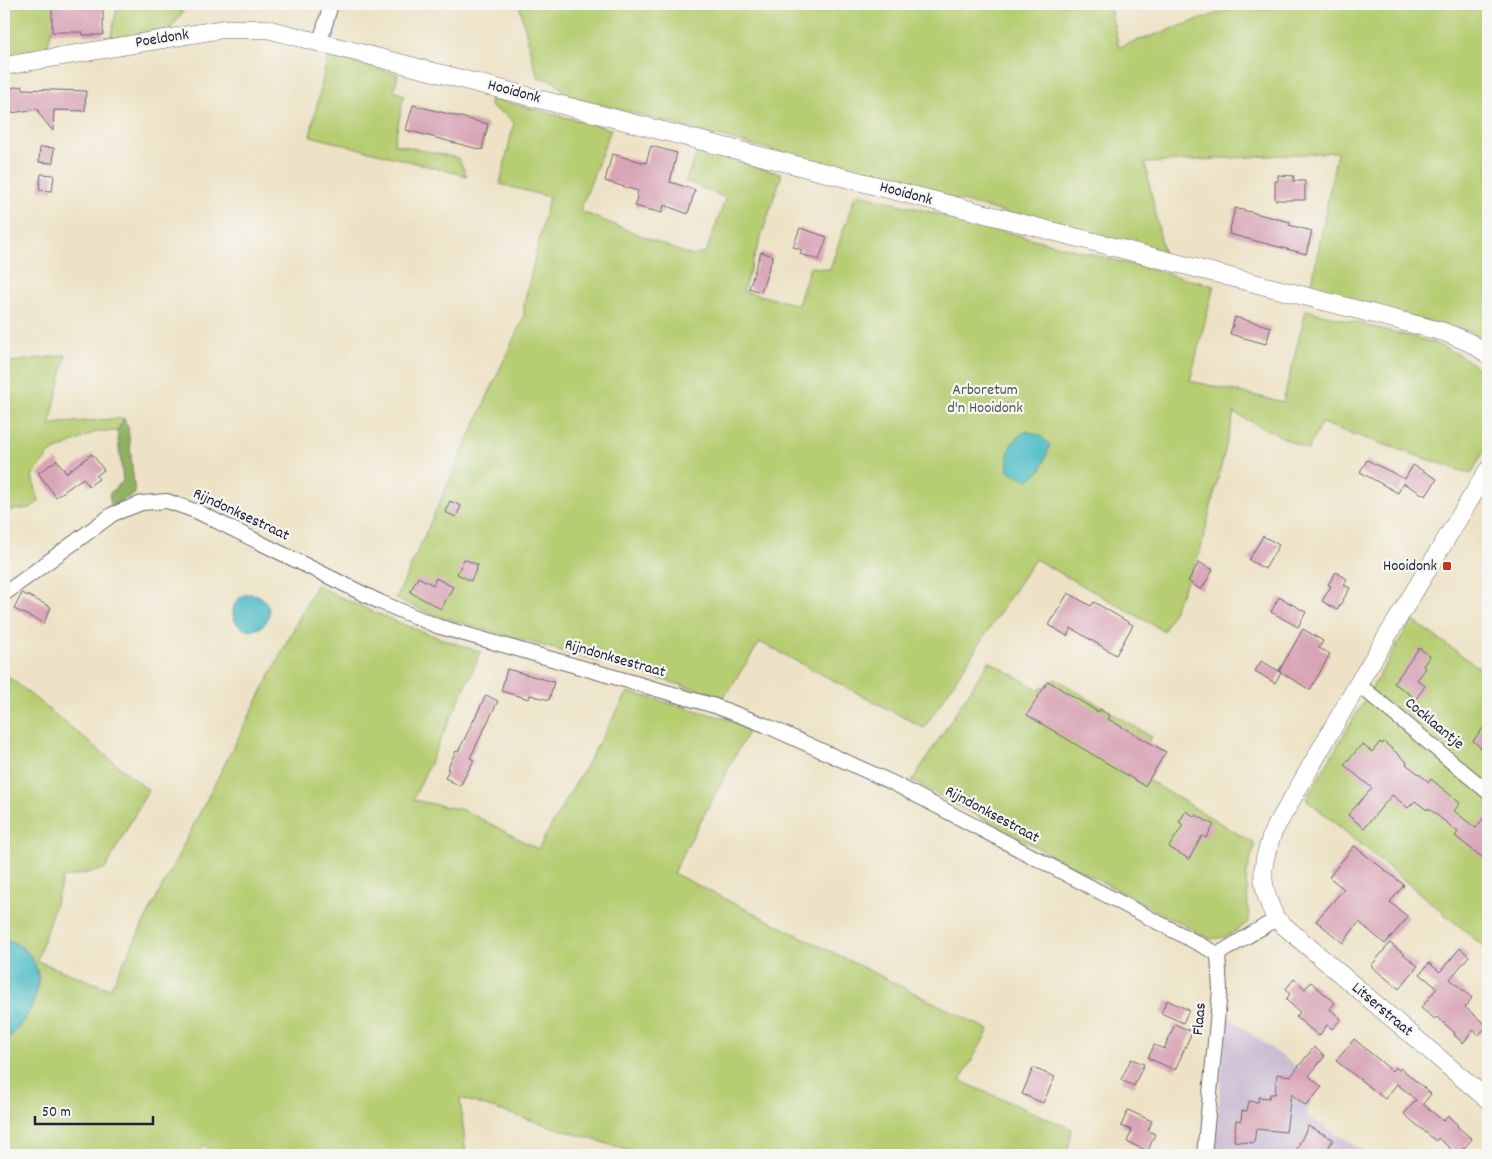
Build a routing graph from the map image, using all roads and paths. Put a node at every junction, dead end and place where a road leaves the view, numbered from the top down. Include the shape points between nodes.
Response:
1 (331, 4) edge
2 (320, 42) junction
3 (4, 66) edge
4 (1488, 356) edge
5 (1488, 470) edge
6 (4, 594) edge
7 (1358, 684) junction
8 (1488, 792) edge
9 (1276, 919) junction
10 (1218, 954) junction
11 (1488, 1100) edge
12 (1204, 1155) edge

1 - 2 street
2 - 3 street, Poeldonk via 266,29 223,29
2 - 4 street, Hooidonk via 1444,332 1483,350
5 - 7 street
6 - 10 street, Rijndonksestraat via 113,514 142,503 167,501 198,512 380,602 437,626 715,706 766,725 893,783
7 - 8 street, Cocklaantje
7 - 9 street via 1273,832 1265,855 1263,879 1266,899
9 - 10 street
9 - 11 street, Litserstraat
10 - 12 street, Flaas via 1220,991

